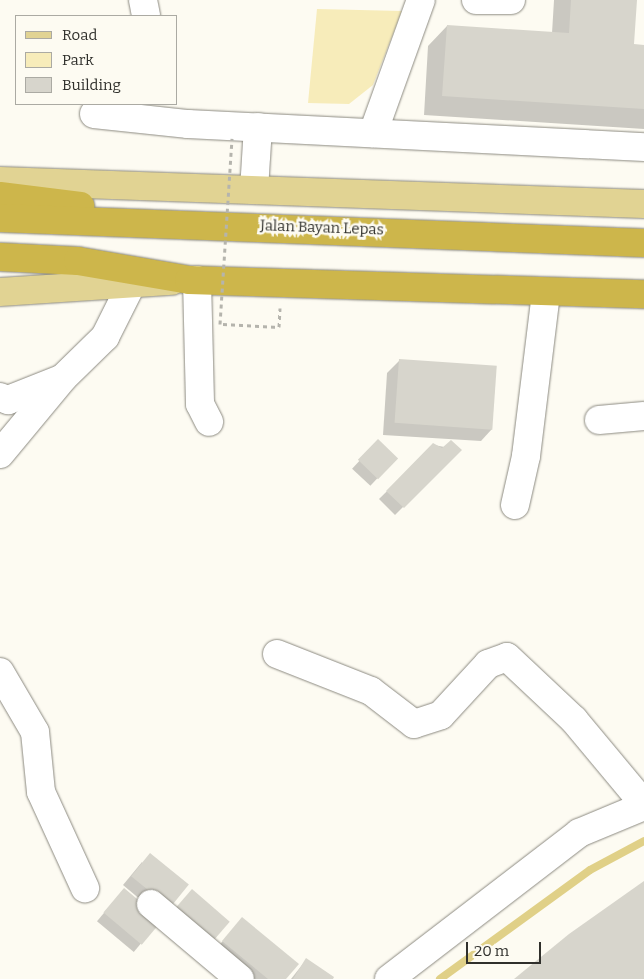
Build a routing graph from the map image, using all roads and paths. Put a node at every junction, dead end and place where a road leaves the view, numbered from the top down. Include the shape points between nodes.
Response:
1 (143, 0) edge
2 (421, 0) edge
3 (476, 0) edge
4 (511, 0) edge
5 (146, 15) edge
6 (160, 112) edge
7 (94, 114) dead end
8 (258, 127) junction
9 (374, 133) junction
10 (232, 138) dead end
11 (644, 147) edge
12 (0, 181) edge
13 (254, 190) junction
14 (0, 196) edge
15 (644, 204) edge
16 (0, 218) edge
17 (195, 225) junction
18 (644, 243) edge
19 (0, 257) edge
20 (193, 280) junction
21 (130, 285) junction
22 (0, 292) edge
23 (546, 294) junction
24 (644, 294) edge
25 (279, 327) dead end
26 (63, 378) junction
27 (0, 396) edge
28 (644, 416) edge
29 (599, 420) dead end
30 (209, 422) dead end
31 (0, 454) edge
32 (516, 505) dead end
33 (276, 654) dead end
34 (0, 672) edge
35 (644, 805) edge
36 (85, 888) dead end
37 (151, 904) dead end
38 (240, 979) edge
39 (389, 979) edge

1 - 5 street
2 - 9 street
3 - 4 street
6 - 7 street
6 - 8 street
8 - 9 street
8 - 13 street
9 - 11 street
10 - 25 path, bridge via 220,324
12 - 13 main road
13 - 15 main road
14 - 17 highway
16 - 17 highway, Jalan Bayan Lepas
17 - 18 highway, Jalan Bayan Lepas
19 - 20 highway via 78,261
20 - 21 main road
20 - 23 highway
20 - 30 street via 200,404
21 - 22 main road
21 - 26 street via 105,338
23 - 24 highway
23 - 32 street via 526,456
26 - 27 street via 8,400
26 - 31 street
28 - 29 street
33 - 35 street via 372,691 414,724 441,715 488,664 507,657 574,720
34 - 36 street via 35,732 41,792
35 - 39 street via 579,833
37 - 38 street

